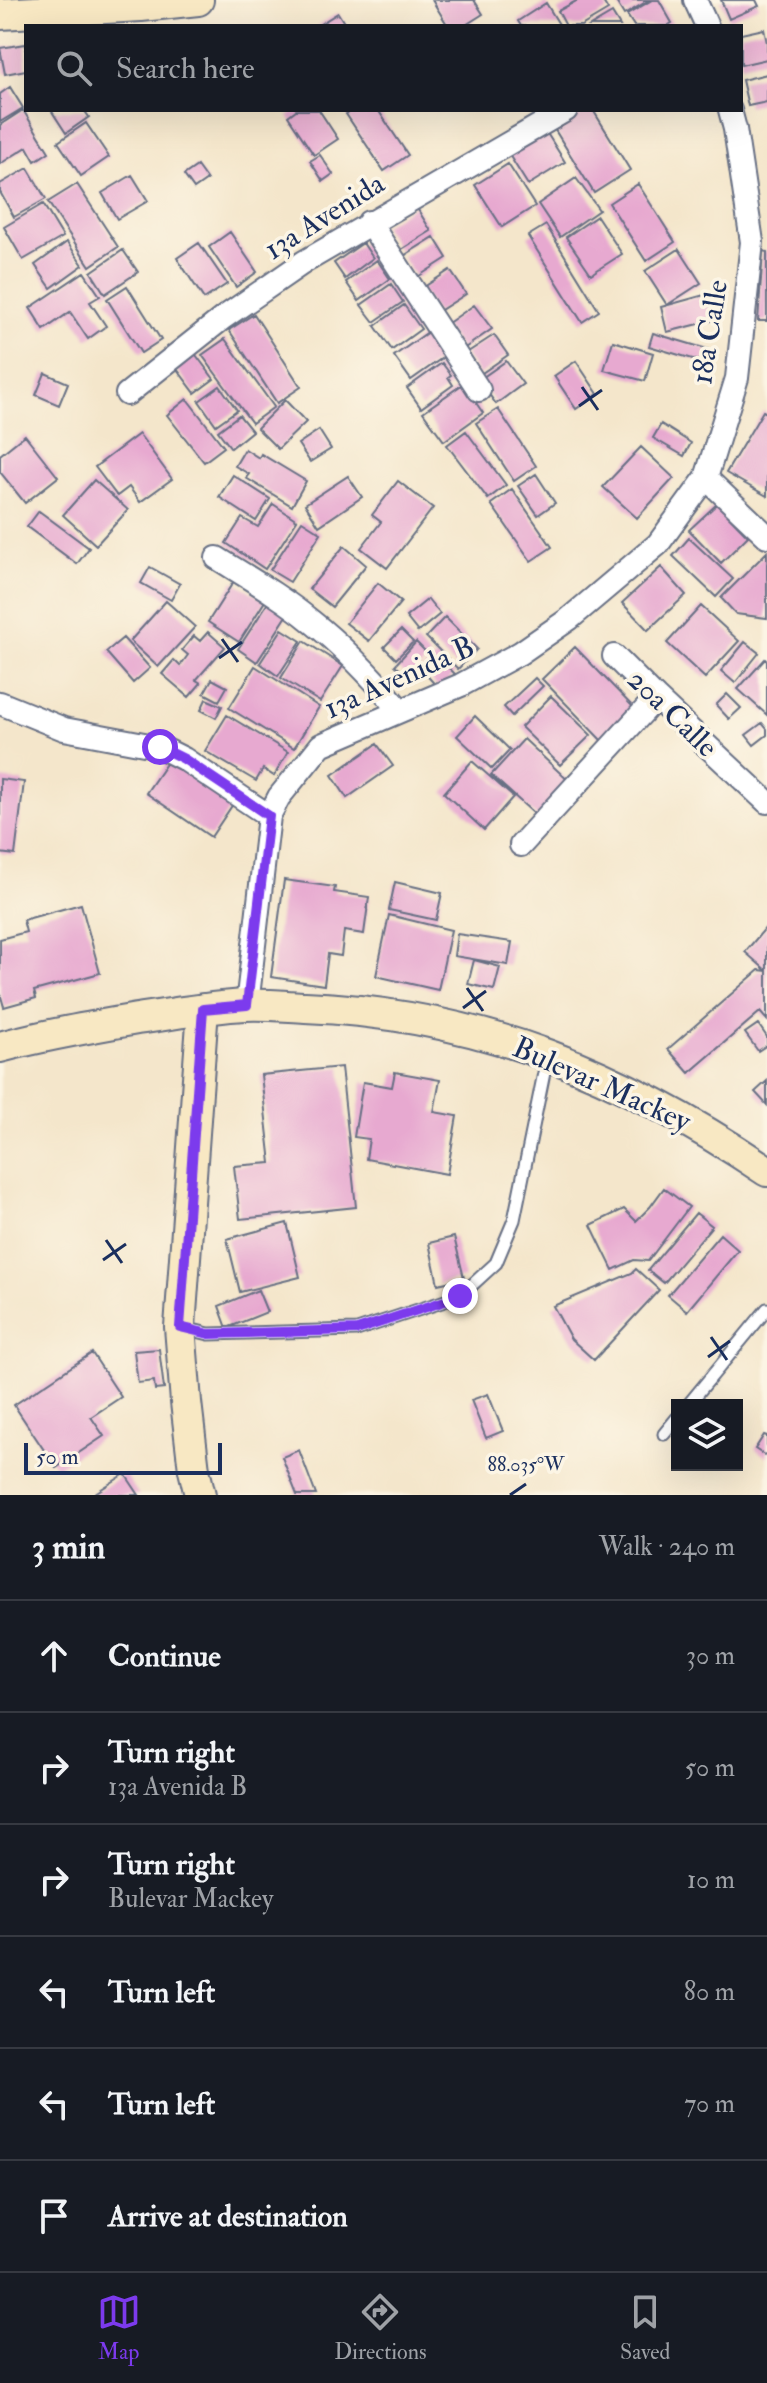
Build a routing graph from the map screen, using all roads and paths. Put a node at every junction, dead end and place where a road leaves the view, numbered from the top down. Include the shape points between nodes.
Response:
1 (198, 0) edge
2 (695, 0) edge
3 (17, 9) edge
4 (706, 24) edge
5 (562, 112) edge
6 (731, 112) edge
7 (369, 222) junction
8 (760, 240) edge
9 (479, 390) dead end
10 (127, 394) dead end
11 (706, 478) junction
12 (767, 536) edge
13 (217, 558) dead end
14 (614, 656) dead end
15 (656, 698) junction
16 (0, 703) edge
17 (400, 710) junction
18 (767, 802) edge
19 (269, 816) junction
20 (521, 845) dead end
21 (247, 1005) junction
22 (203, 1009) junction
23 (0, 1047) edge
24 (548, 1053) junction
25 (767, 1171) edge
26 (767, 1309) edge
27 (180, 1327) junction
28 (693, 1399) edge
29 (671, 1425) edge
30 (664, 1434) dead end
31 (200, 1495) edge

1 - 3 main road
2 - 4 street
5 - 7 street, 13a Avenida
6 - 8 street, 18a Calle
7 - 9 street
7 - 10 street, 13a Avenida via 223,318
8 - 11 street, 18a Calle via 737,378
11 - 12 street
11 - 17 street, 13a Avenida B via 658,544 569,619 461,685
13 - 17 street via 311,621
14 - 15 street, 20a Calle
15 - 18 street, 20a Calle
15 - 20 street
16 - 19 street via 64,729 160,747
17 - 19 street, 13a Avenida B via 321,745
19 - 21 street, 13a Avenida B
21 - 22 main road, Bulevar Mackey
21 - 24 main road, Bulevar Mackey via 378,1012 451,1025
22 - 23 main road, Bulevar Mackey
22 - 27 main road
24 - 25 main road, Bulevar Mackey via 661,1105
24 - 27 lane via 514,1220 496,1263 460,1296 357,1330 209,1334
26 - 28 lane
27 - 31 main road
29 - 30 lane

